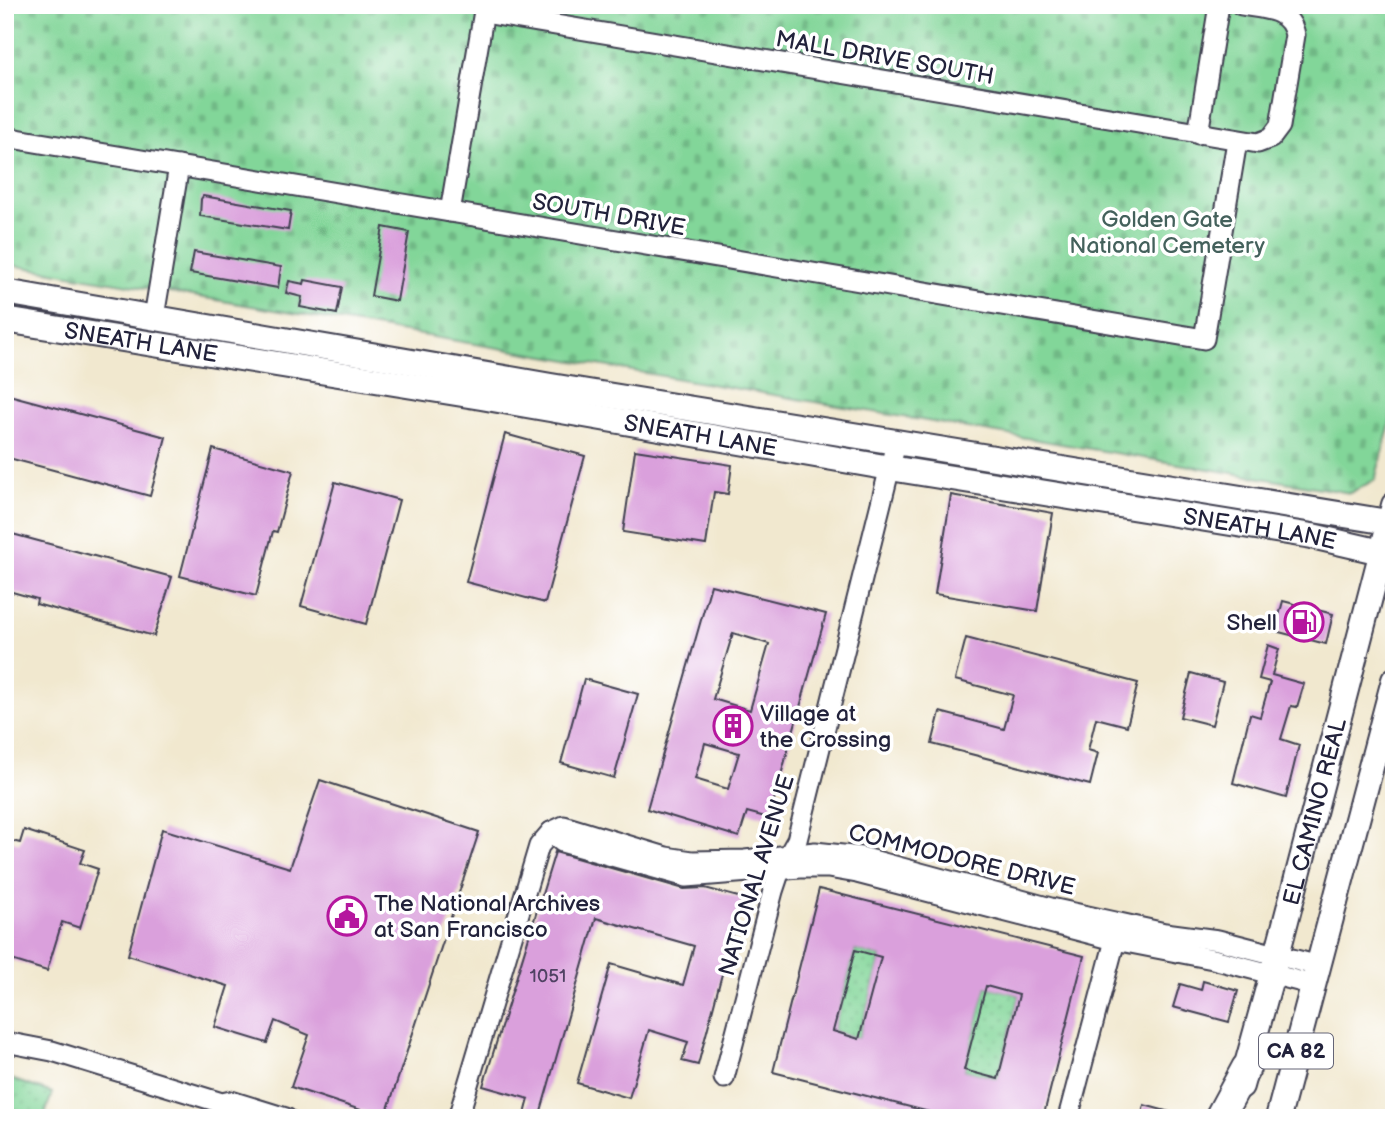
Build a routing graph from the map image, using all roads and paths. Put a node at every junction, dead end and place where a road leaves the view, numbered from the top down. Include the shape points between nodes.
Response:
1 (1219, 5) edge
2 (1254, 6) edge
3 (485, 9) edge
4 (1198, 134) junction
5 (5, 137) edge
6 (1237, 141) junction
7 (179, 166) junction
8 (450, 212) junction
9 (5, 292) edge
10 (154, 317) junction
11 (5, 320) edge
12 (896, 443) junction
13 (890, 468) junction
14 (1392, 517) edge
15 (1389, 554) edge
16 (1394, 680) edge
17 (785, 862) junction
18 (939, 886) junction
19 (1120, 921) junction
20 (1115, 940) junction
21 (1275, 965) junction
22 (1317, 975) junction
23 (5, 1042) edge
24 (1246, 1068) junction
25 (724, 1078) dead end
26 (227, 1110) edge
27 (286, 1118) edge
28 (458, 1118) edge
29 (1068, 1118) edge
30 (1219, 1118) edge
31 (1233, 1118) edge
32 (1278, 1118) edge

1 - 4 street
2 - 6 street, MALL DRIVE SOUTH via 1286,16 1294,27 1295,42 1277,132 1265,142
3 - 4 street, MALL DRIVE SOUTH
3 - 8 street
4 - 6 street, MALL DRIVE SOUTH
5 - 7 street, SOUTH DRIVE
6 - 8 street, SOUTH DRIVE via 1204,339
7 - 8 street, SOUTH DRIVE
7 - 10 street
9 - 10 main road, SNEATH LANE
10 - 12 main road, SNEATH LANE
11 - 13 main road, SNEATH LANE
12 - 13 street, NATIONAL AVENUE
12 - 14 main road, SNEATH LANE
13 - 15 main road, SNEATH LANE via 1312,536
13 - 17 street, NATIONAL AVENUE via 799,833
14 - 15 main road, EL CAMINO REAL / CA 82
15 - 21 main road, EL CAMINO REAL / CA 82 via 1314,808
16 - 22 main road, EL CAMINO REAL / CA 82
17 - 18 street, COMMODORE DRIVE via 815,852 861,857
17 - 25 street, NATIONAL AVENUE
17 - 28 street, COMMODORE DRIVE via 692,861 564,826 551,832 539,846
18 - 19 street, COMMODORE DRIVE
18 - 20 street, COMMODORE DRIVE
19 - 20 street
19 - 21 street, COMMODORE DRIVE via 1218,940
20 - 21 street, COMMODORE DRIVE via 1213,959
20 - 29 street
21 - 22 street, COMMODORE DRIVE
21 - 24 main road, EL CAMINO REAL / CA 82
22 - 32 main road, EL CAMINO REAL / CA 82
23 - 26 street via 52,1051
24 - 30 highway
24 - 31 main road, EL CAMINO REAL / CA 82
26 - 27 street via 231,1101

